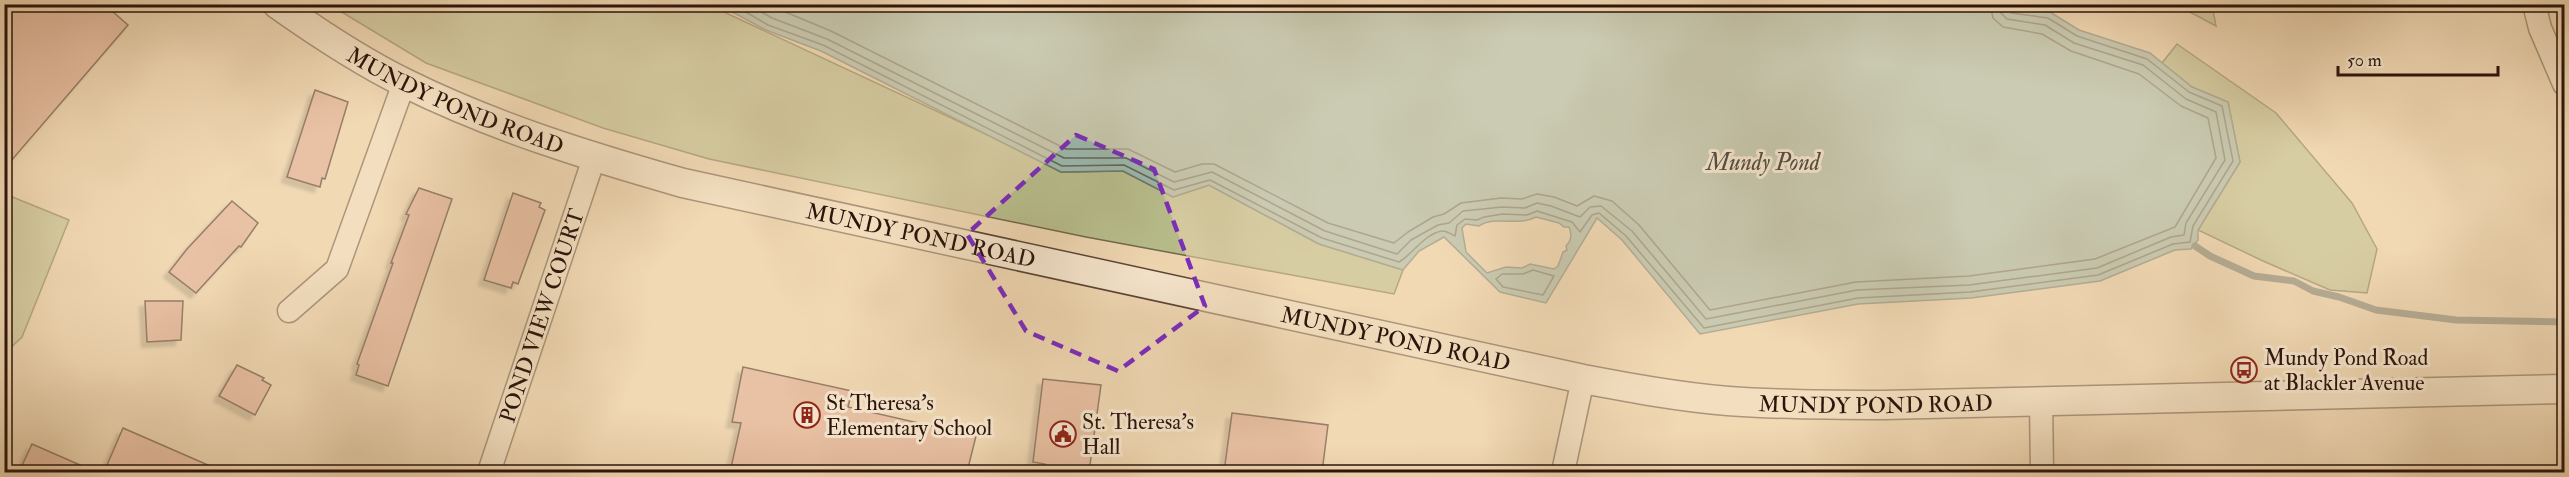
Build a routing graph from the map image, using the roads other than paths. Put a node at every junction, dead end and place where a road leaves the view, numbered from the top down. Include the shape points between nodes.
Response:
1 (277, 4) edge
2 (2534, 4) edge
3 (404, 83) junction
4 (2565, 84) edge
5 (594, 158) junction
6 (289, 311) dead end
7 (1583, 379) junction
8 (2565, 388) edge
9 (2041, 400) junction
10 (489, 472) edge
11 (1563, 472) edge
12 (2042, 472) edge

1 - 3 street, MUNDY POND ROAD
2 - 4 street via 2540,28
3 - 5 street, MUNDY POND ROAD via 483,119
3 - 6 street via 337,269
5 - 7 street, MUNDY POND ROAD via 683,183
5 - 10 street, POND VIEW COURT
7 - 9 street, MUNDY POND ROAD via 1726,400 1803,405
7 - 11 street
8 - 9 street, MUNDY POND ROAD
9 - 12 street

